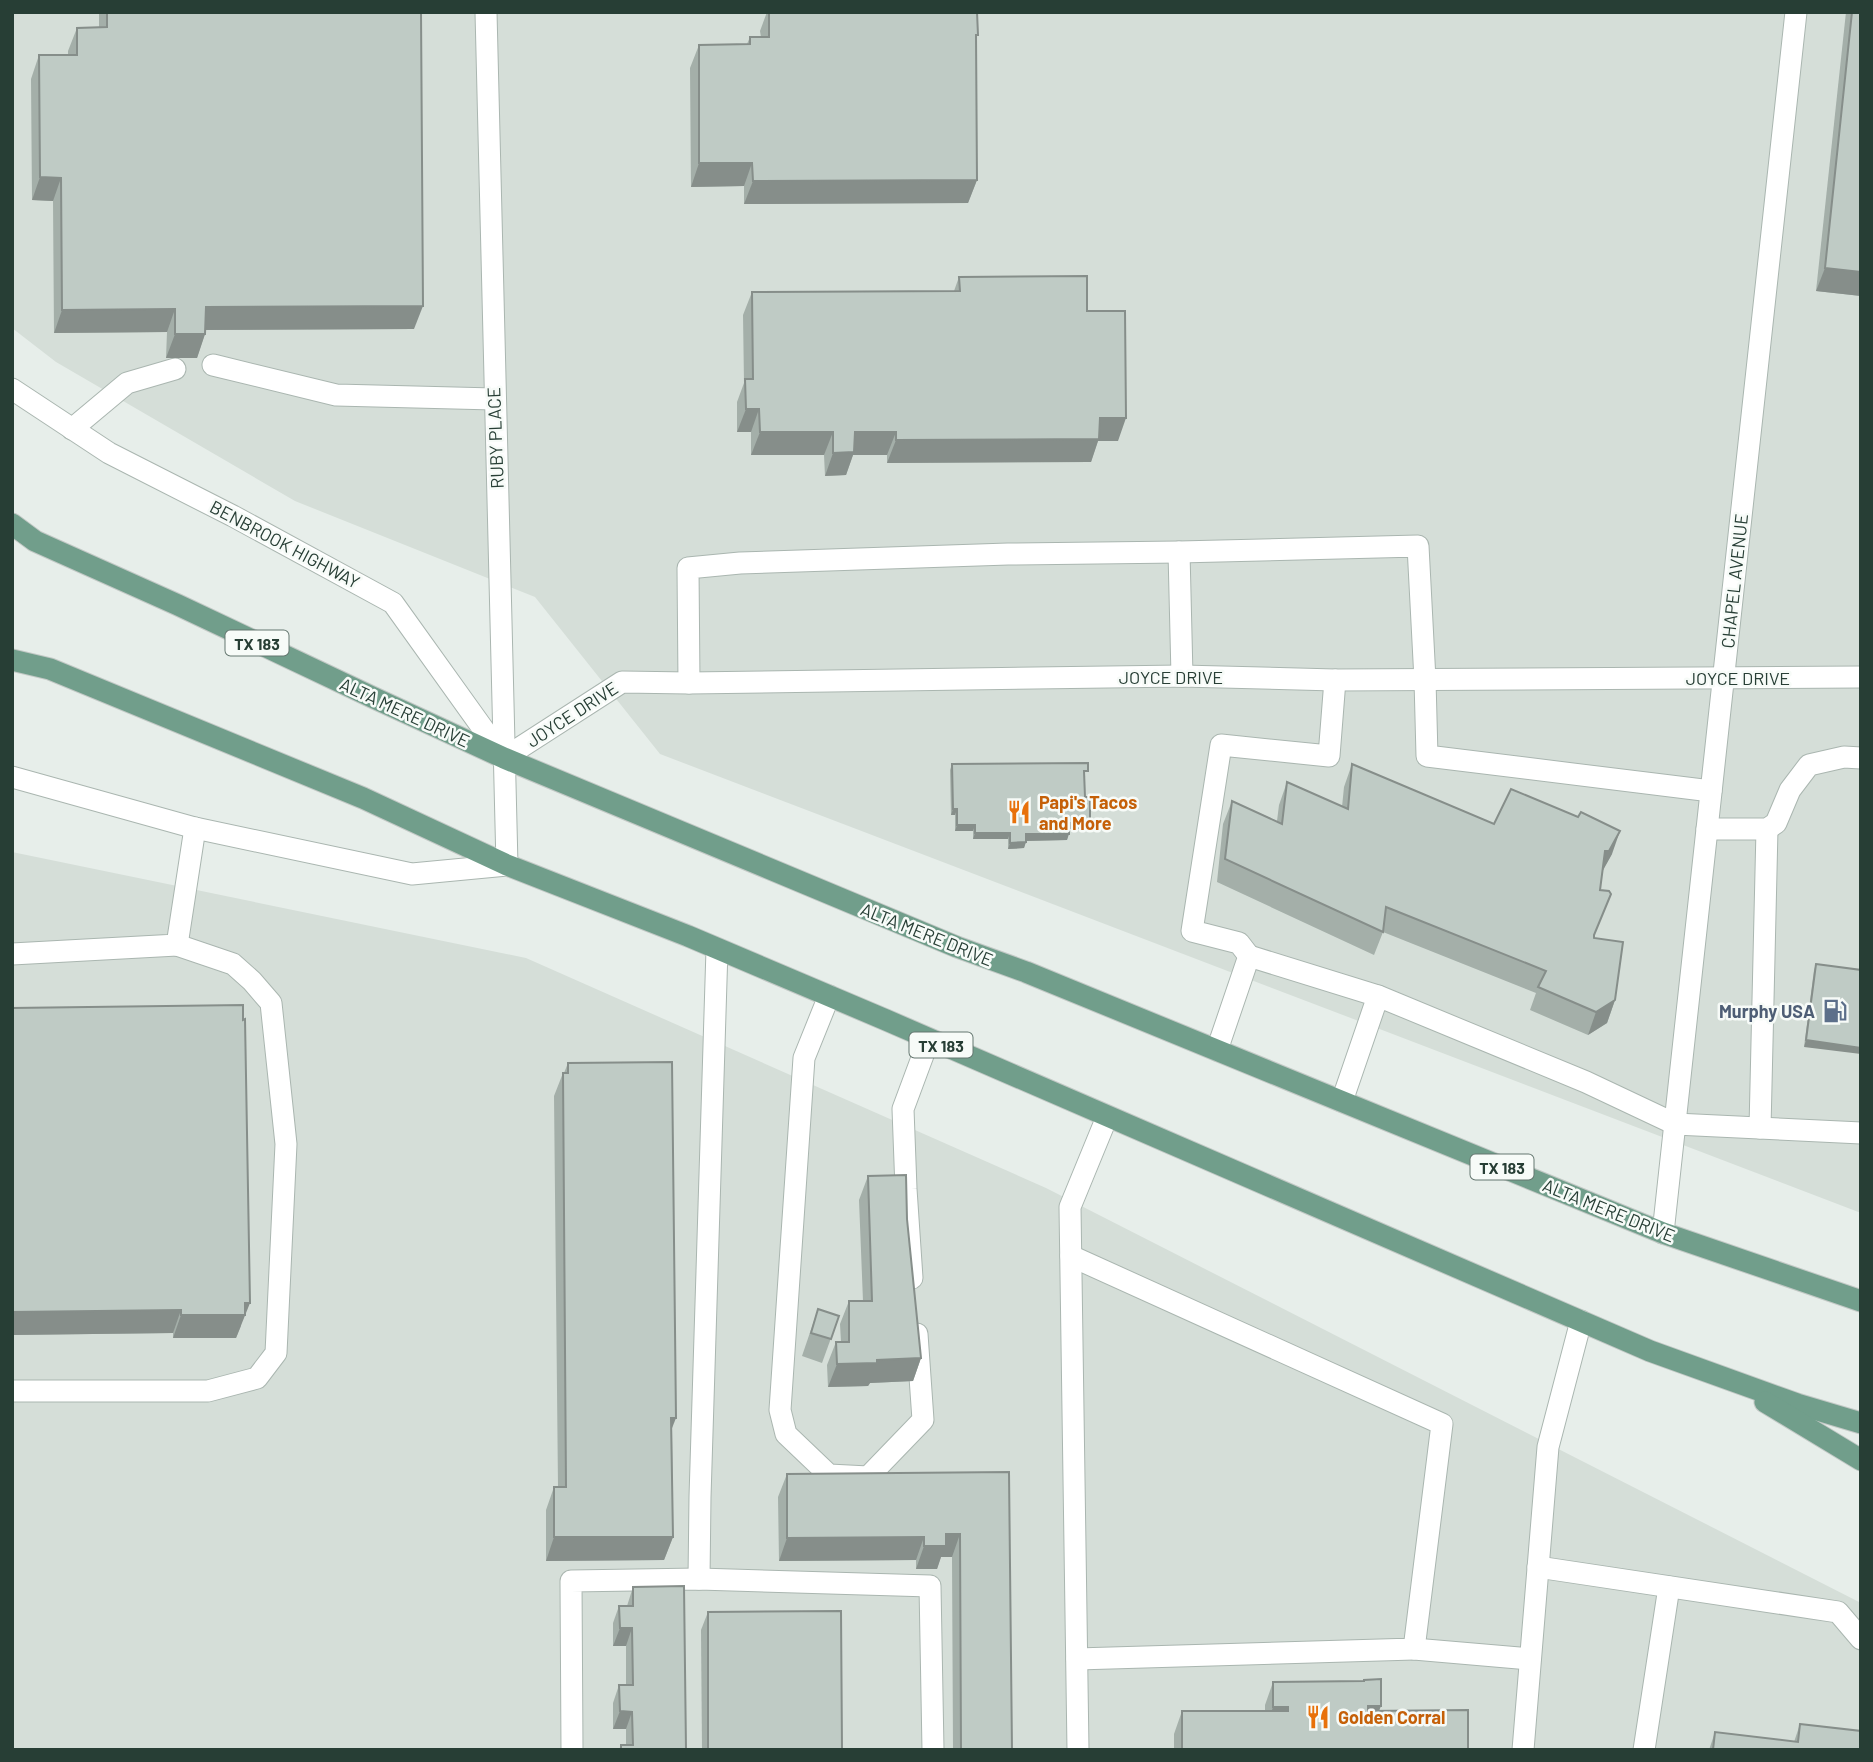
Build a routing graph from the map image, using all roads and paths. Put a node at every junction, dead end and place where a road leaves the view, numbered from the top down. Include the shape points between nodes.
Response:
1 (486, 12) edge
2 (1796, 12) edge
3 (213, 365) dead end
4 (175, 369) edge
5 (12, 389) edge
6 (494, 399) junction
7 (72, 429) junction
8 (12, 524) edge
9 (1180, 552) junction
10 (12, 660) edge
11 (1182, 676) junction
12 (1861, 677) edge
13 (1724, 679) junction
14 (1335, 680) junction
15 (1425, 680) junction
16 (689, 683) junction
17 (504, 758) junction
18 (1861, 758) edge
19 (12, 777) edge
20 (1711, 790) junction
21 (195, 828) junction
22 (1707, 829) junction
23 (1767, 829) junction
24 (507, 865) junction
25 (177, 945) junction
26 (716, 948) junction
27 (12, 954) edge
28 (1249, 956) junction
29 (829, 996) junction
30 (1378, 996) junction
31 (929, 1039) junction
32 (1217, 1050) junction
33 (1342, 1101) junction
34 (1107, 1117) junction
35 (1675, 1124) junction
36 (1760, 1128) junction
37 (1861, 1133) edge
38 (1663, 1233) junction
39 (1071, 1256) junction
40 (1822, 1289) junction
41 (1861, 1290) edge
42 (1861, 1301) edge
43 (1581, 1321) junction
44 (1721, 1375) junction
45 (12, 1391) edge
46 (1861, 1423) edge
47 (1861, 1460) edge
48 (1538, 1567) junction
49 (699, 1579) junction
50 (1669, 1587) junction
51 (1861, 1639) edge
52 (1414, 1649) junction
53 (1077, 1659) junction
54 (1530, 1659) junction
55 (572, 1750) edge
56 (933, 1750) edge
57 (1078, 1750) edge
58 (1523, 1750) edge
59 (1644, 1750) edge

1 - 6 street, RUBY PLACE
2 - 13 street, CHAPEL AVENUE
3 - 6 street via 336,395
4 - 7 street via 127,383
5 - 7 street, BENBROOK HIGHWAY
6 - 17 street, RUBY PLACE
7 - 17 street, BENBROOK HIGHWAY via 393,603
8 - 17 main road, ALTA MERE DRIVE / TX 183 via 35,541
9 - 11 street
9 - 15 street via 1418,546
9 - 16 street via 1008,554 688,568
10 - 24 main road, TX 183 via 50,668 363,798
11 - 14 street, JOYCE DRIVE
11 - 16 street, JOYCE DRIVE
12 - 13 street, JOYCE DRIVE
13 - 15 street, JOYCE DRIVE
13 - 20 street, CHAPEL AVENUE
14 - 15 street, JOYCE DRIVE
14 - 28 street via 1329,755 1221,745 1192,930 1239,943
15 - 20 street via 1427,756
16 - 17 street, JOYCE DRIVE via 622,682
17 - 24 street, RUBY PLACE
17 - 32 main road, ALTA MERE DRIVE / TX 183
18 - 23 street via 1809,765 1790,790 1776,823
19 - 21 street
20 - 22 street, CHAPEL AVENUE
21 - 24 street via 412,874
21 - 25 street
22 - 23 street
22 - 35 street, CHAPEL AVENUE
23 - 36 street
24 - 26 main road, TX 183
25 - 27 street
25 - 45 street via 233,964 271,1003 286,1144 276,1353 257,1378 208,1391
26 - 29 main road, TX 183
26 - 49 street
28 - 30 street
28 - 32 street
29 - 31 main road, TX 183
29 - 31 street via 804,1058 780,1410 786,1434 828,1475 868,1477 923,1420 903,1109
30 - 33 street
30 - 35 street
31 - 34 main road, TX 183
32 - 33 main road, ALTA MERE DRIVE / TX 183
33 - 38 main road, ALTA MERE DRIVE / TX 183
34 - 39 street via 1070,1207
34 - 43 main road, TX 183
35 - 36 street
35 - 38 street, CHAPEL AVENUE
36 - 37 street
38 - 40 main road, ALTA MERE DRIVE / TX 183
39 - 52 street via 1442,1424
39 - 53 street
40 - 41 main road
40 - 42 main road, ALTA MERE DRIVE / TX 183
43 - 44 main road, TX 183
43 - 48 street via 1548,1447
44 - 46 main road, TX 183
44 - 47 main road
48 - 50 street
48 - 54 street
49 - 55 street via 571,1581
49 - 56 street via 930,1586
50 - 51 street via 1839,1612
50 - 59 street
52 - 53 street
52 - 54 street
53 - 57 street
54 - 58 street

